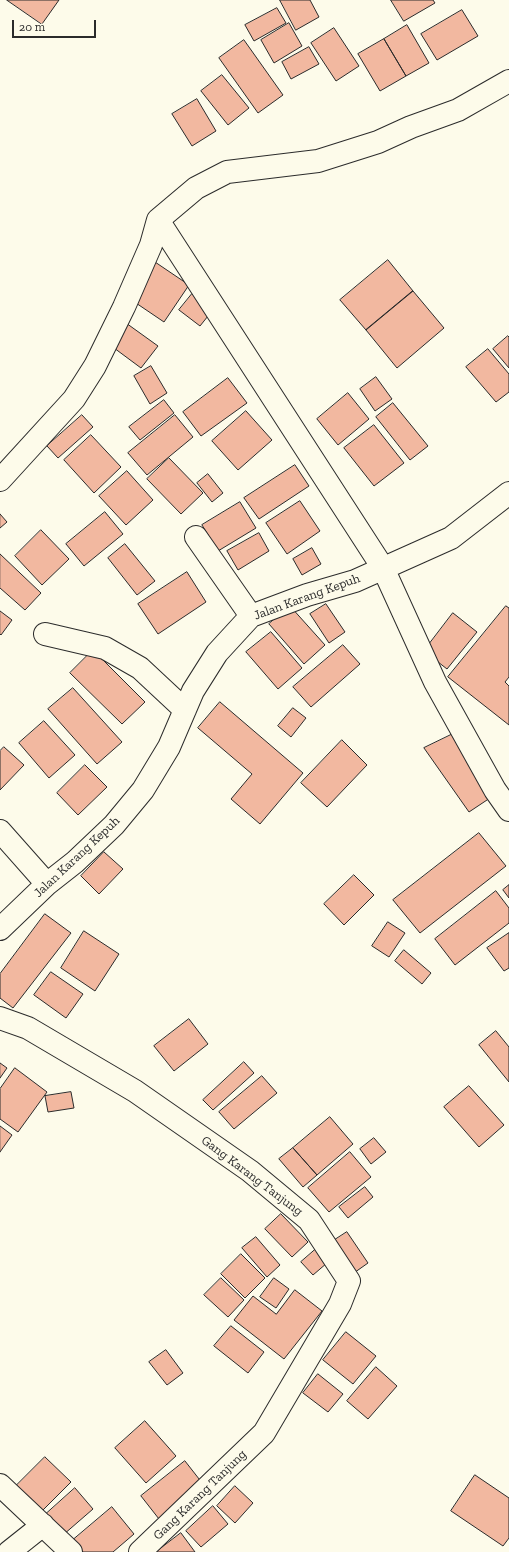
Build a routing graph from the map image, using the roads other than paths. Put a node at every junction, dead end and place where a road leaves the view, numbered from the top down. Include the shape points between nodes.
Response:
1 (509, 81) edge
2 (158, 220) junction
3 (0, 480) edge
4 (509, 493) edge
5 (196, 537) dead end
6 (383, 568) junction
7 (251, 616) junction
8 (46, 634) dead end
9 (185, 710) junction
10 (509, 810) edge
11 (0, 831) edge
12 (47, 884) junction
13 (0, 929) edge
14 (0, 1018) edge
15 (0, 1485) edge
16 (43, 1525) junction
17 (9, 1552) edge
18 (71, 1552) edge
19 (140, 1552) edge

1 - 2 street via 458,110 378,142 318,161 227,172 196,188
2 - 3 street via 151,245 95,366 74,399
2 - 6 street
4 - 6 street, Jalan Karang Kepuh via 451,538
5 - 7 street
6 - 7 street, Jalan Karang Kepuh via 355,581 307,595
6 - 10 street via 435,682 495,790
7 - 9 street, Jalan Karang Kepuh via 217,653 193,691
8 - 9 street via 105,648 140,668
9 - 12 street, Jalan Karang Kepuh via 170,747 143,790 114,825
11 - 12 street
12 - 13 street, Jalan Karang Kepuh
14 - 19 street, Gang Karang Tanjung via 28,1028 135,1091 250,1171 309,1220 349,1281 340,1304 264,1433
15 - 16 street
16 - 17 street
16 - 18 street

